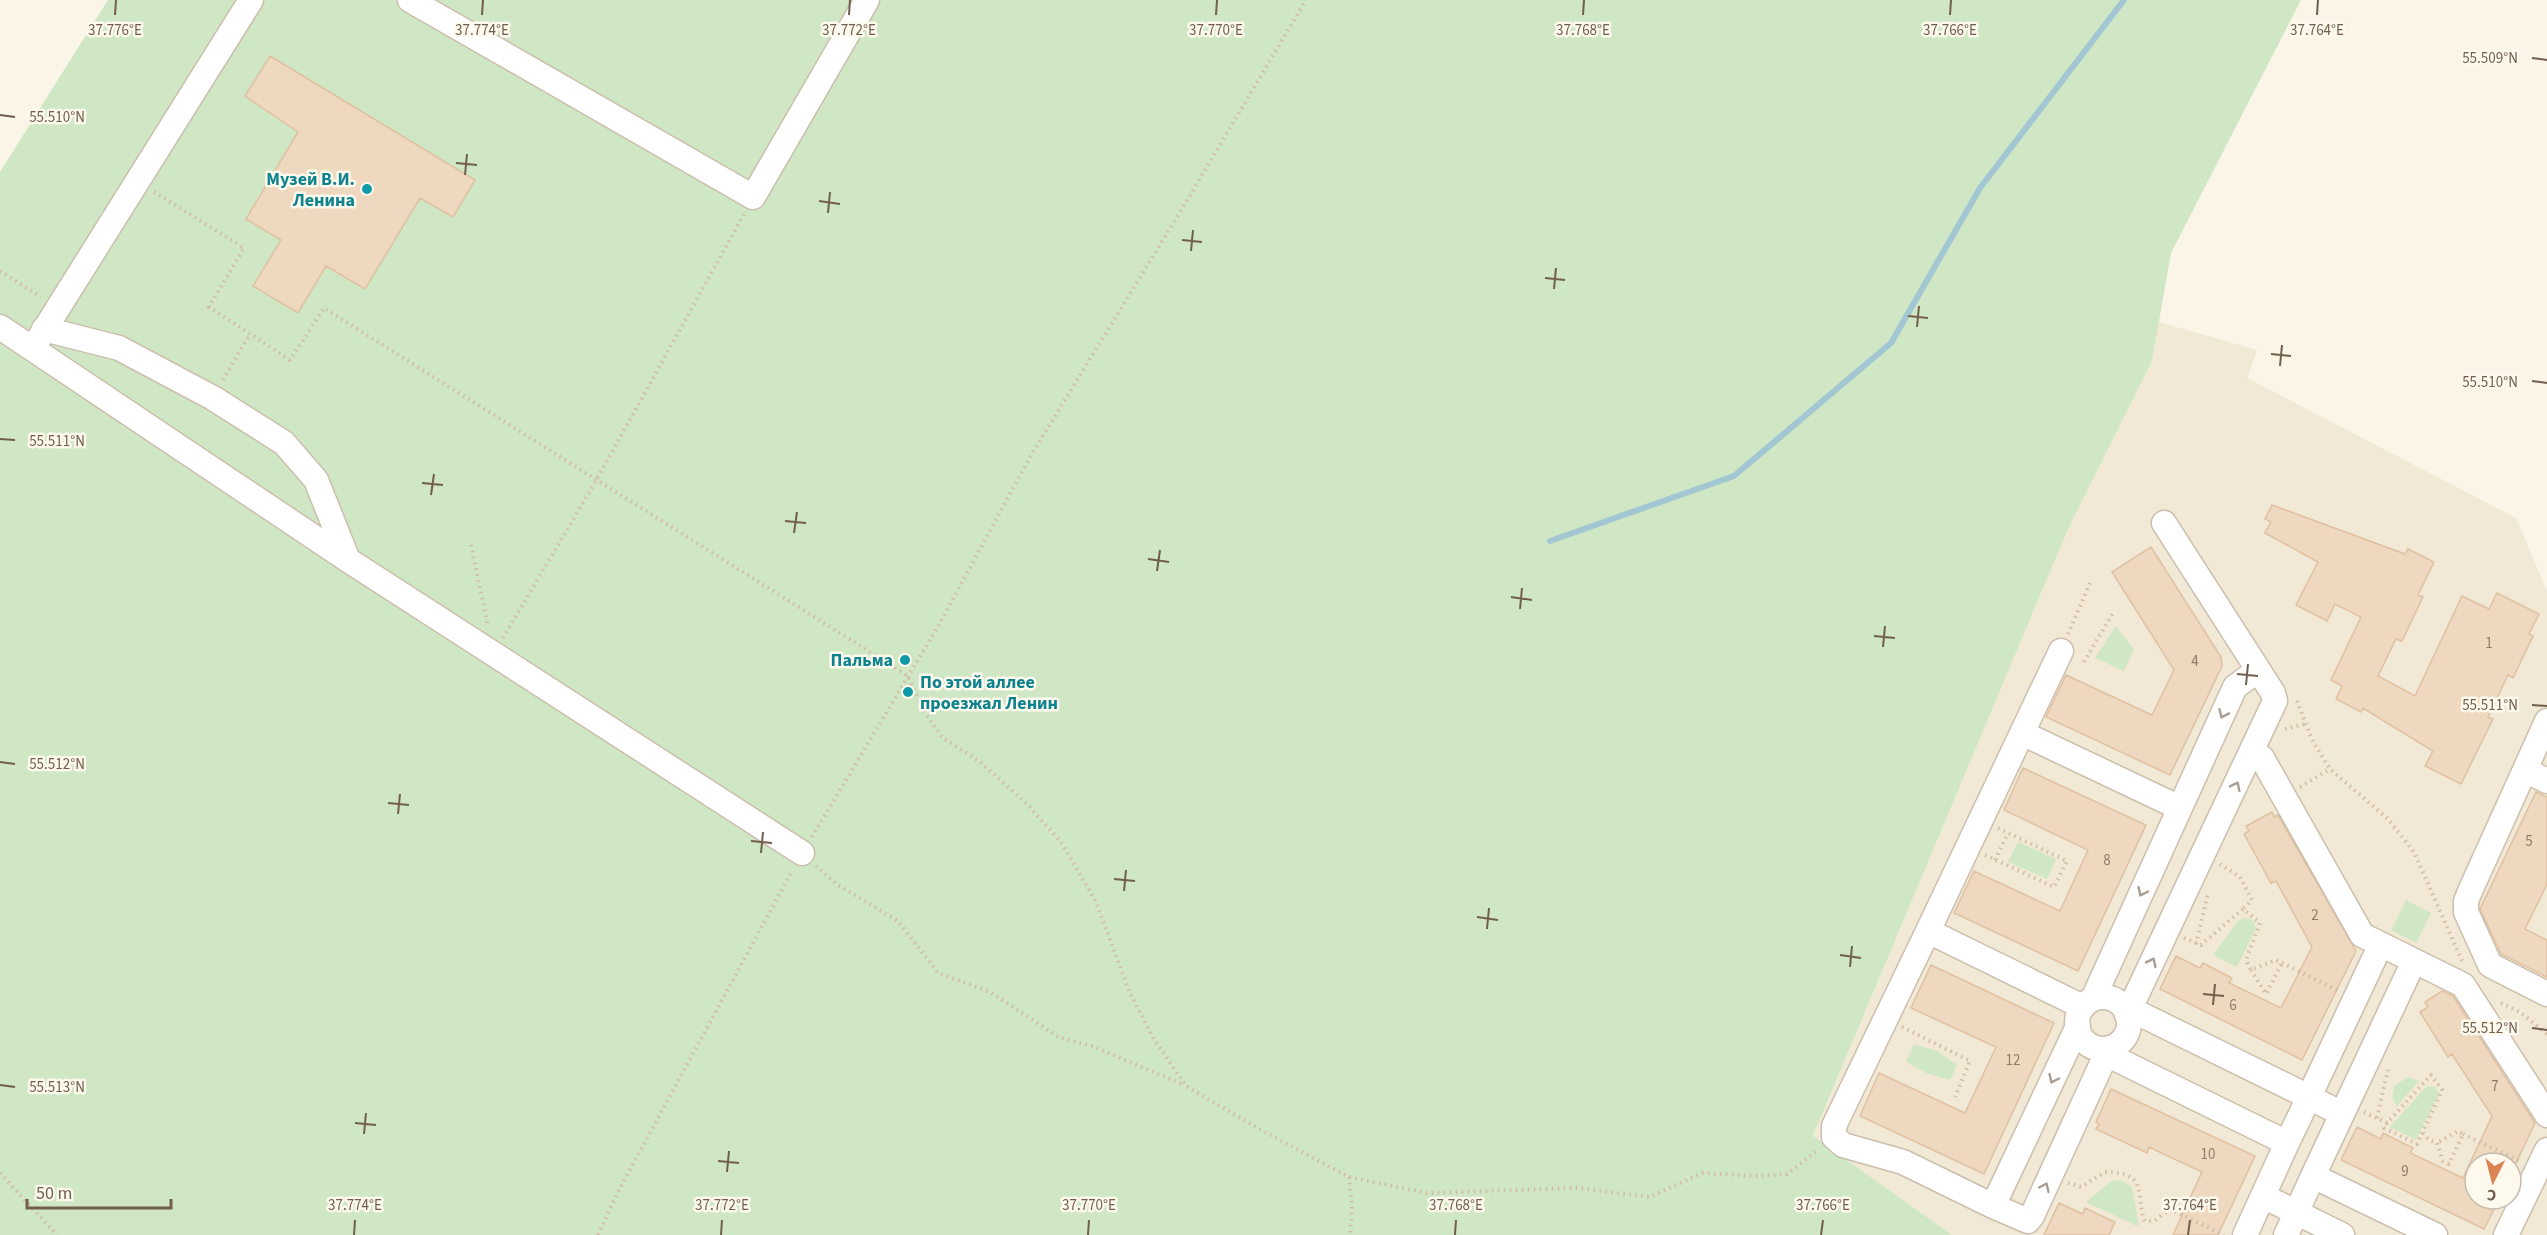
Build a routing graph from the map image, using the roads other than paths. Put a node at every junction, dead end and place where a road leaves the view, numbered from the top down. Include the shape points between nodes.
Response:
1 (251, 0) edge
2 (410, 0) edge
3 (867, 0) edge
4 (0, 327) edge
5 (38, 339) junction
6 (2164, 523) dead end
7 (348, 560) junction
8 (2061, 651) road end
9 (2258, 669) junction
10 (2545, 732) edge
11 (2022, 733) junction
12 (2253, 752) junction
13 (2525, 770) junction
14 (2547, 781) edge
15 (2180, 808) junction
16 (802, 854) road end
17 (1928, 931) junction
18 (2380, 946) junction
19 (2414, 961) junction
20 (2547, 994) edge
21 (2085, 1011) junction
22 (2128, 1012) junction
23 (2107, 1051) junction
24 (2309, 1098) junction
25 (2349, 1111) junction
26 (2547, 1115) edge
27 (2288, 1143) junction
28 (2542, 1160) edge
29 (2313, 1176) junction
30 (2263, 1196) junction
31 (1994, 1206) junction
32 (2296, 1213) junction
33 (2020, 1227) edge
34 (2245, 1235) edge
35 (2286, 1235) edge
36 (2342, 1235) edge
37 (2435, 1235) edge
38 (2506, 1235) edge

1 - 5 street
2 - 3 street via 753,197
4 - 5 street
5 - 7 street
5 - 7 street via 119,348 213,398 284,443 316,480
6 - 9 street
7 - 16 street
8 - 11 street
9 - 12 street via 2284,697
9 -> 15 street via 2235,687
10 - 13 street
11 - 15 street
11 - 17 street
12 - 18 street via 2262,758 2355,925 2362,935
22 -> 12 street
13 - 14 street
13 - 20 street via 2471,888 2466,912 2490,965
15 -> 21 street
17 - 21 street
17 - 31 street via 1834,1126 1834,1137 1843,1144 1903,1162
18 - 19 street
18 - 24 street
19 - 25 street
19 - 26 street via 2463,985
21 - 22 street via 2110,998
21 - 23 street via 2082,1037 2088,1044
21 -> 31 street
22 - 23 street via 2126,1034
22 - 24 street
23 - 27 street
33 -> 23 street via 2032,1215
24 - 25 street
24 - 27 street
25 - 29 street
27 - 30 street
28 - 38 street
29 - 32 street
29 - 37 street
30 - 32 street
30 - 34 street
31 - 33 street
32 - 35 street
32 - 36 street

